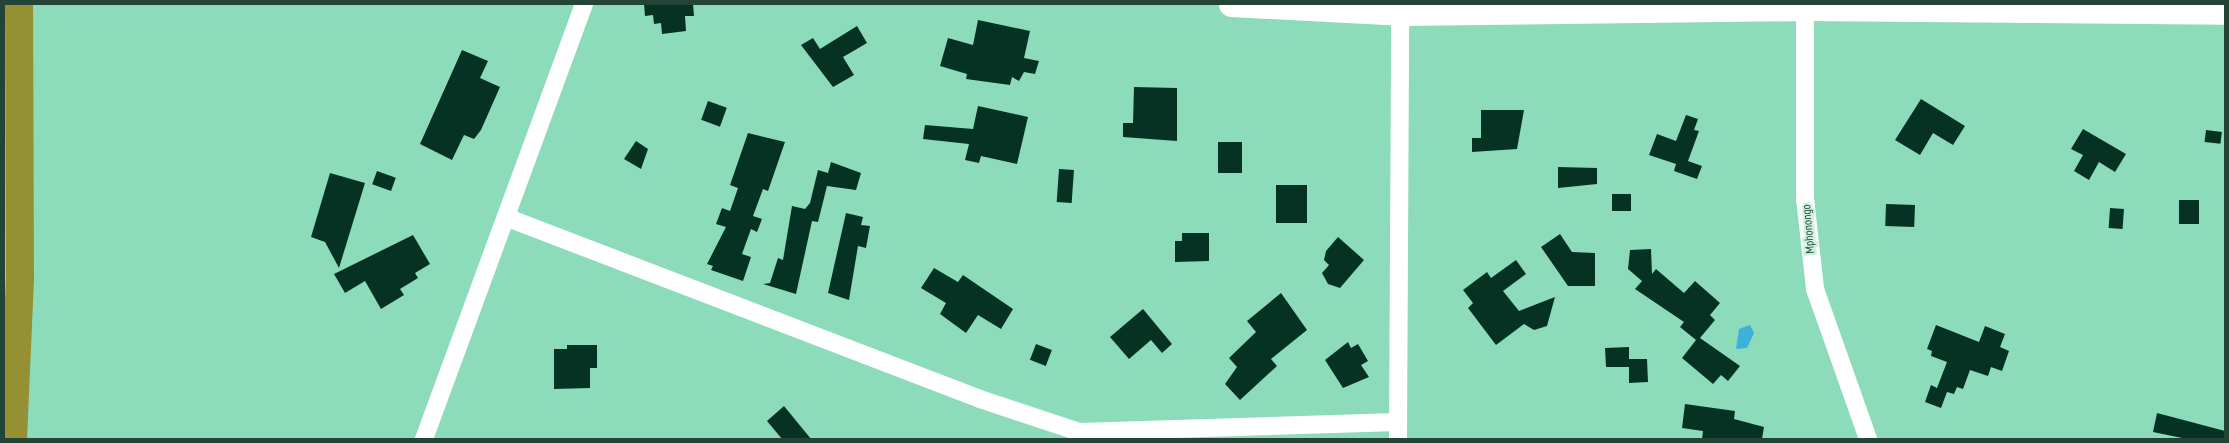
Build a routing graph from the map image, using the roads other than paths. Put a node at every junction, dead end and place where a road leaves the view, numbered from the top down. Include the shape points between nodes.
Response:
1 (19, 4) edge
2 (584, 4) edge
3 (1231, 4) edge
4 (1805, 8) junction
5 (1400, 12) junction
6 (2225, 12) edge
7 (508, 218) junction
8 (1398, 431) edge
9 (13, 439) edge
10 (424, 439) edge
11 (1868, 439) edge

1 - 9 highway via 20,277
2 - 7 street
3 - 5 street
4 - 5 street
4 - 6 street
4 - 11 street, Mphonongo via 1805,198 1815,289
5 - 8 street
7 - 8 street via 980,399 1079,432
7 - 10 street

